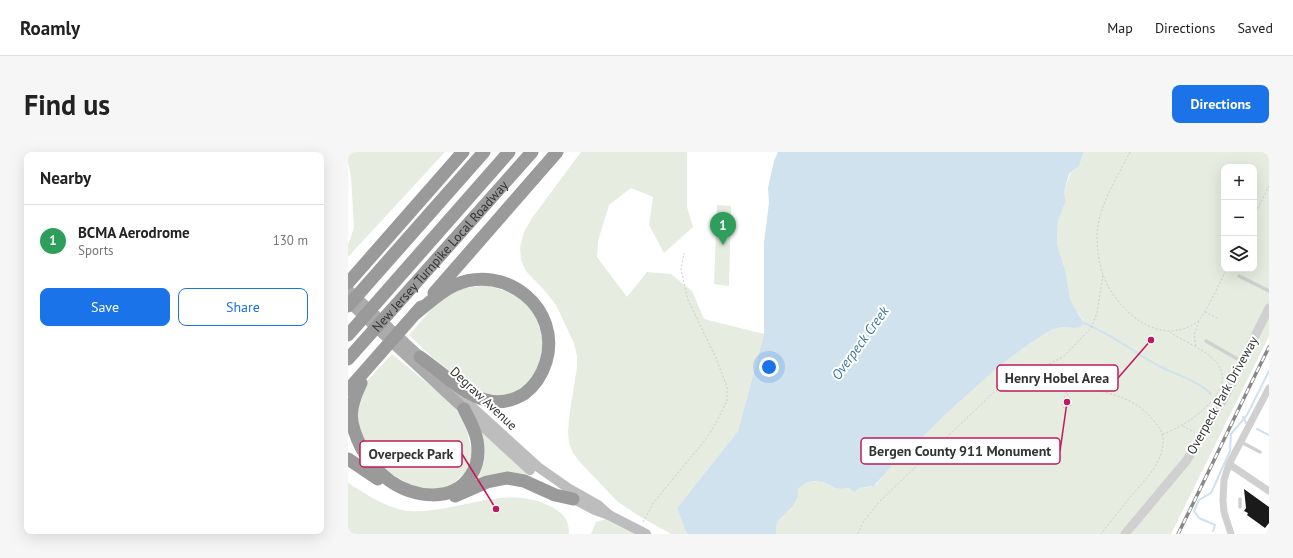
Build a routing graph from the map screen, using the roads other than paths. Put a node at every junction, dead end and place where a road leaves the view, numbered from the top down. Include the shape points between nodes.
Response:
1 (463, 152) edge
2 (484, 152) edge
3 (509, 152) edge
4 (532, 152) edge
5 (557, 152) edge
6 (1239, 276) dead end
7 (348, 283) edge
8 (348, 290) edge
9 (1269, 292) edge
10 (348, 302) edge
11 (348, 306) edge
12 (1269, 308) edge
13 (416, 313) junction
14 (348, 335) edge
15 (1206, 341) dead end
16 (405, 349) junction
17 (420, 357) junction
18 (348, 359) edge
19 (1242, 362) junction
20 (368, 367) junction
21 (1269, 388) edge
22 (348, 390) edge
23 (464, 409) junction
24 (1241, 442) junction
25 (1260, 452) dead end
26 (348, 459) edge
27 (1230, 464) junction
28 (1269, 491) edge
29 (1240, 499) dead end
30 (574, 500) junction
31 (1240, 507) dead end
32 (609, 515) junction
33 (643, 532) edge
34 (1125, 534) edge
35 (1232, 534) edge

1 - 7 highway
2 - 11 highway
3 - 14 highway
4 - 18 highway, New Jersey Turnpike Local Roadway
5 - 13 highway
6 - 9 lane
8 - 16 main road, Degraw Avenue
10 - 16 main road, Degraw Avenue
12 - 19 street, Overpeck Park Driveway
13 - 17 highway via 457,284 478,280 498,281 517,289 534,304 543,318 548,342 547,358 537,381 521,396 501,402 487,401 474,396
13 - 20 highway
15 - 19 lane
16 - 17 main road, Degraw Avenue
16 - 23 main road, Degraw Avenue
17 - 32 main road, Degraw Avenue via 529,459
19 - 34 street, Overpeck Park Driveway via 1187,460
20 - 22 highway
20 - 23 highway via 352,402 353,427 371,463 386,478 400,486 420,493 439,495 454,491 466,481 476,466 478,450 476,434
21 - 24 street
23 - 30 main road, Degraw Avenue via 534,472
24 - 25 lane
24 - 27 street
26 - 30 highway via 397,492 419,499 445,500 487,482 506,478 529,482
27 - 28 street
27 - 35 street via 1224,480 1222,500
29 - 31 lane
30 - 32 main road, Degraw Avenue
32 - 33 main road, Degraw Avenue

